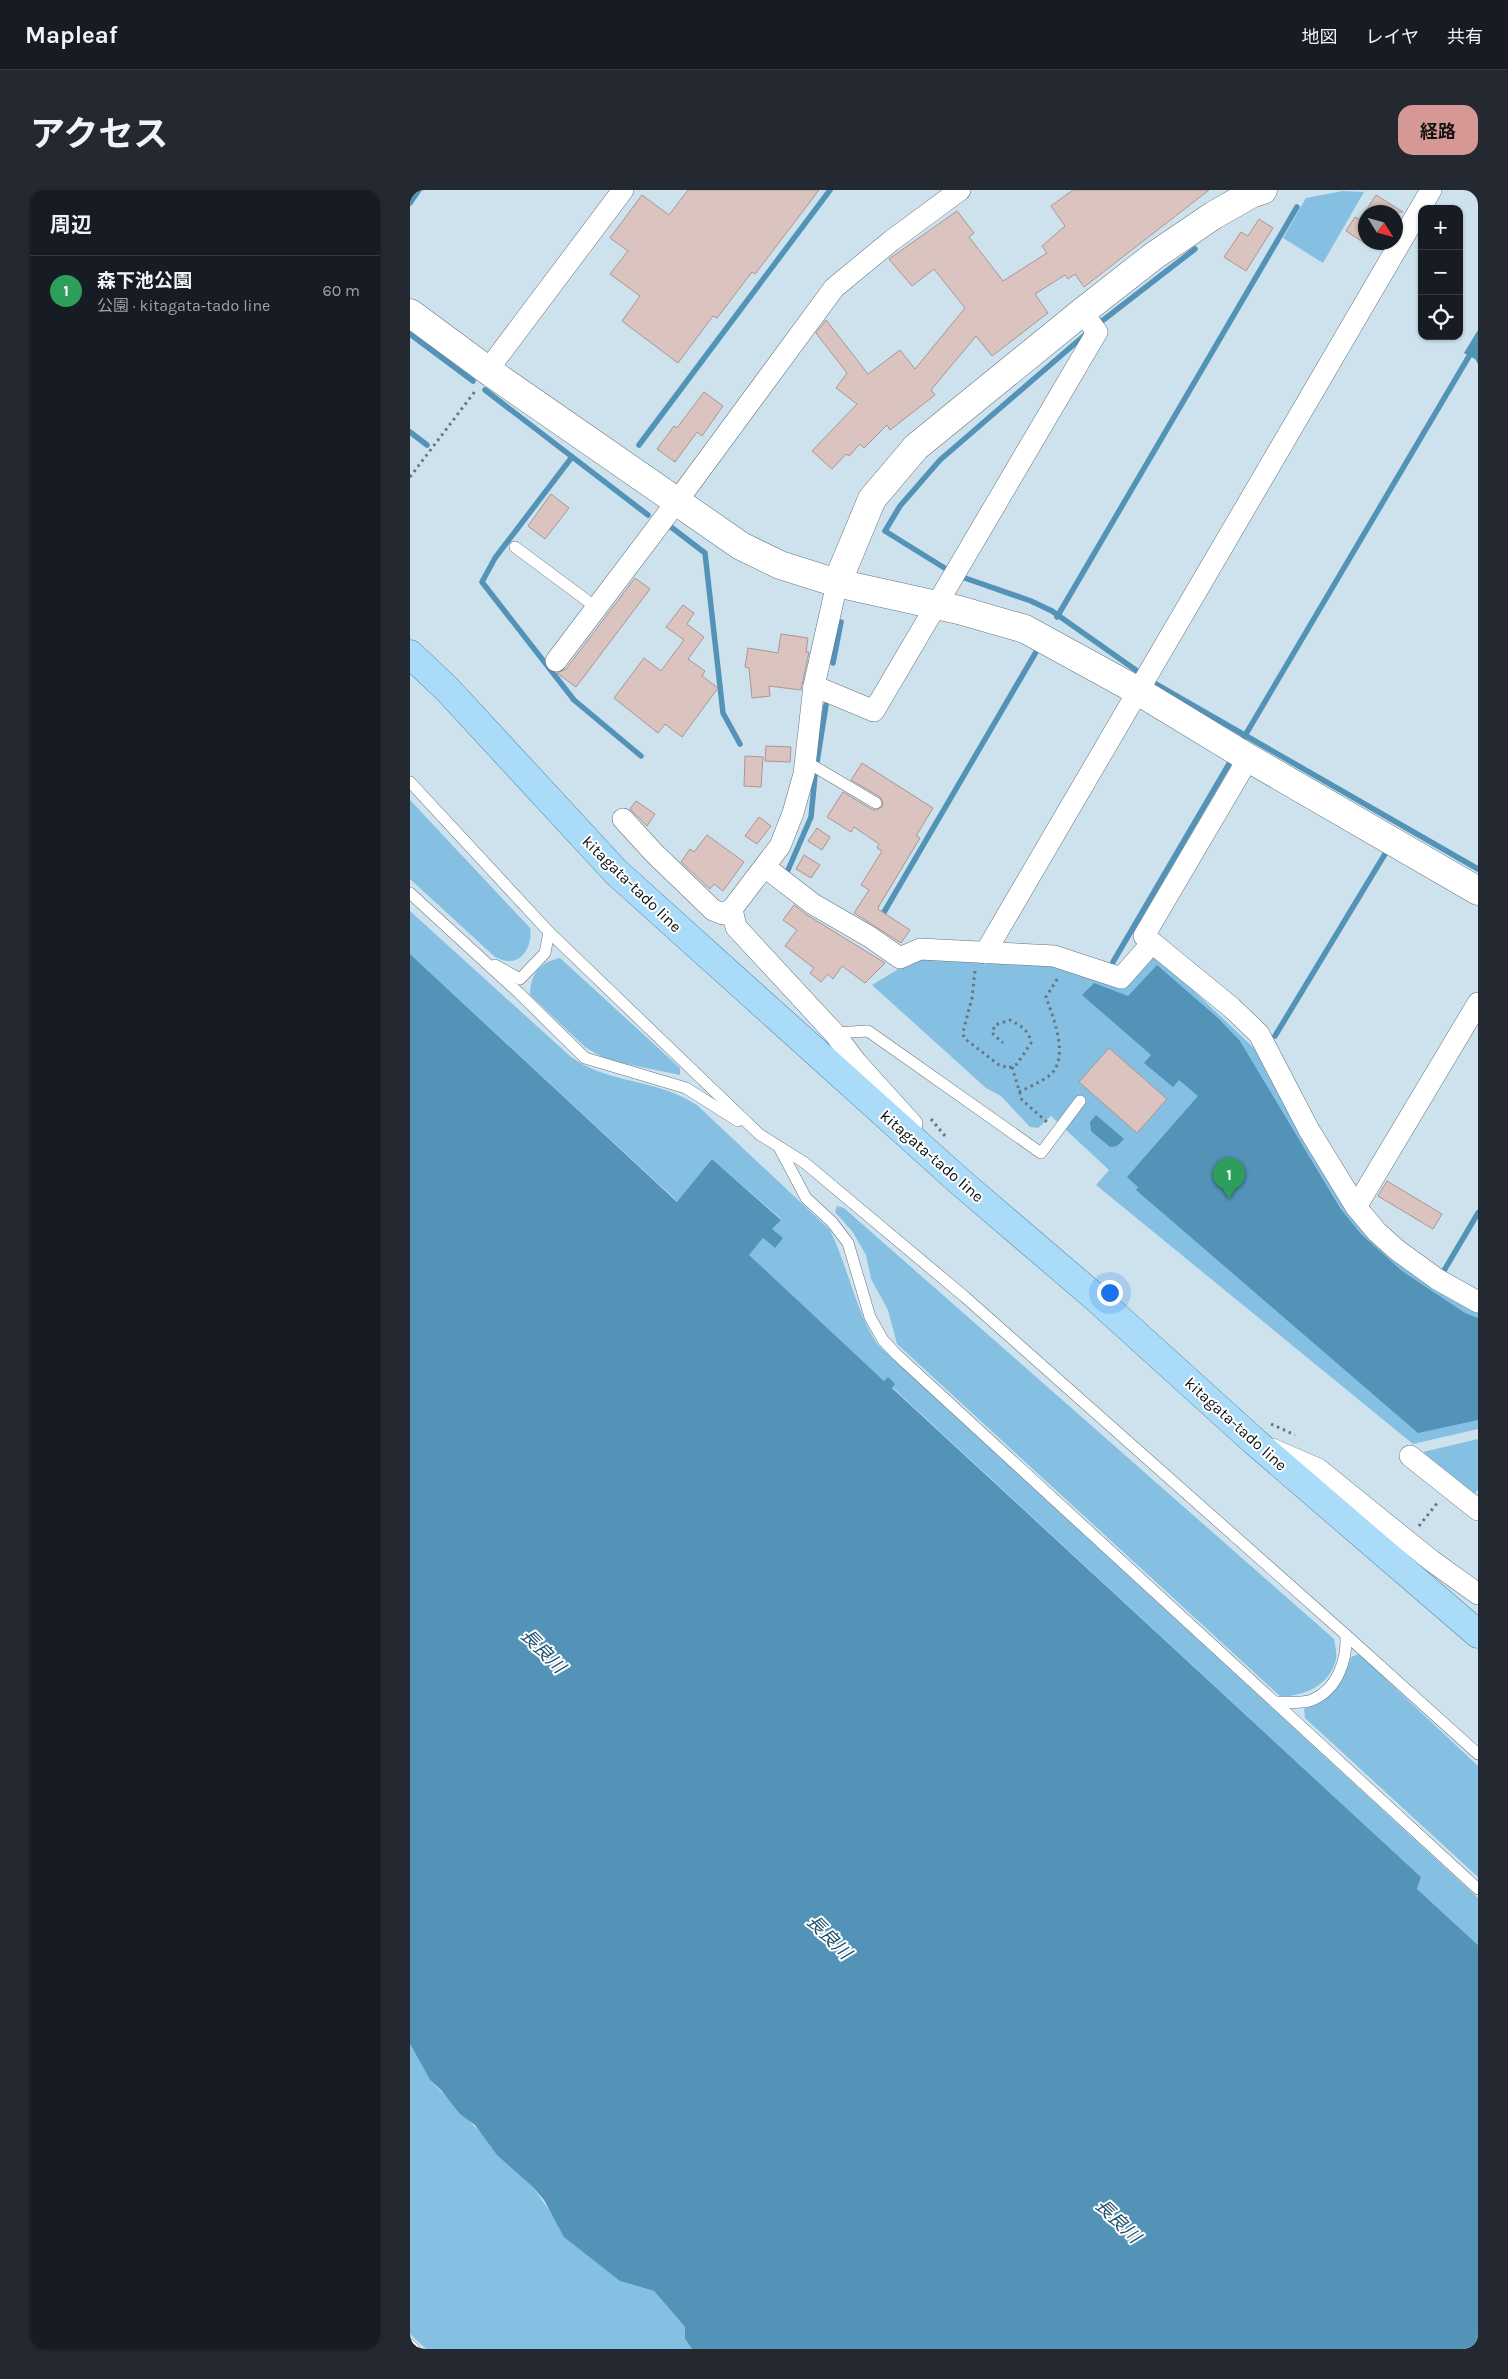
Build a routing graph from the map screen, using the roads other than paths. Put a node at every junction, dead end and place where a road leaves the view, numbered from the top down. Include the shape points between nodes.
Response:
1 (624, 190) edge
2 (960, 190) edge
3 (1262, 190) edge
4 (1431, 190) edge
5 (1082, 312) junction
6 (410, 313) edge
7 (488, 371) junction
8 (678, 500) junction
9 (514, 547) dead end
10 (838, 583) junction
11 (938, 605) junction
12 (596, 608) junction
13 (410, 654) edge
14 (556, 661) dead end
15 (814, 686) junction
16 (1138, 691) junction
17 (1242, 754) junction
18 (805, 761) junction
19 (410, 782) edge
20 (876, 803) dead end
21 (623, 819) dead end
22 (765, 867) junction
23 (1478, 891) edge
24 (410, 892) edge
25 (732, 909) junction
26 (548, 932) junction
27 (1152, 944) junction
28 (981, 953) junction
29 (480, 957) junction
30 (1478, 1003) edge
31 (834, 1033) junction
32 (1080, 1101) dead end
33 (759, 1134) junction
34 (779, 1147) junction
35 (958, 1180) junction
36 (1356, 1207) junction
37 (1478, 1302) edge
38 (1255, 1442) junction
39 (1410, 1456) dead end
40 (1476, 1505) edge
41 (1478, 1594) edge
42 (1478, 1634) edge
43 (1346, 1635) junction
44 (1277, 1702) junction
45 (1478, 1754) edge
46 (1478, 1889) edge
47 (410, 2345) edge
48 (414, 2349) edge

1 - 7 street
2 - 8 street via 834,288
3 - 5 street via 1214,215 1155,255
4 - 16 street
5 - 10 street via 916,447 872,499
5 - 11 street via 1097,332
6 - 7 street
7 - 8 street
8 - 10 street via 741,546 780,565
8 - 12 street
9 - 12 lane
10 - 11 street
10 - 15 street
11 - 15 street via 874,712
11 - 16 street via 1025,629
12 - 14 street
13 - 35 main road, kitagata-tado line via 447,688 616,872
15 - 18 street
16 - 17 street
16 - 28 street
17 - 23 street
17 - 27 street via 1144,936
18 - 20 lane
18 - 22 street via 793,813 780,846
19 - 26 lane
21 - 25 street via 713,910 723,914
22 - 25 street
22 - 28 street via 812,904 900,958 920,949
24 - 29 lane
25 - 31 street via 736,927
26 - 29 lane via 544,953 520,979
26 - 33 lane
27 - 28 street via 1121,978 1054,956
27 - 36 street via 1232,1008 1259,1034 1309,1130
29 - 33 lane via 585,1058 686,1088
30 - 36 street
31 - 32 lane via 868,1031 1040,1152
31 - 35 street
33 - 34 lane
34 - 43 lane via 805,1163 964,1298
34 - 44 lane via 806,1198 832,1222 848,1243 870,1317 883,1340
35 - 38 main road, kitagata-tado line via 1096,1298
36 - 37 street via 1397,1250 1437,1279
38 - 41 street via 1318,1469
38 - 42 main road, kitagata-tado line
39 - 40 street
43 - 44 lane via 1347,1653 1330,1686 1312,1700
43 - 45 lane
44 - 46 lane
47 - 48 lane

